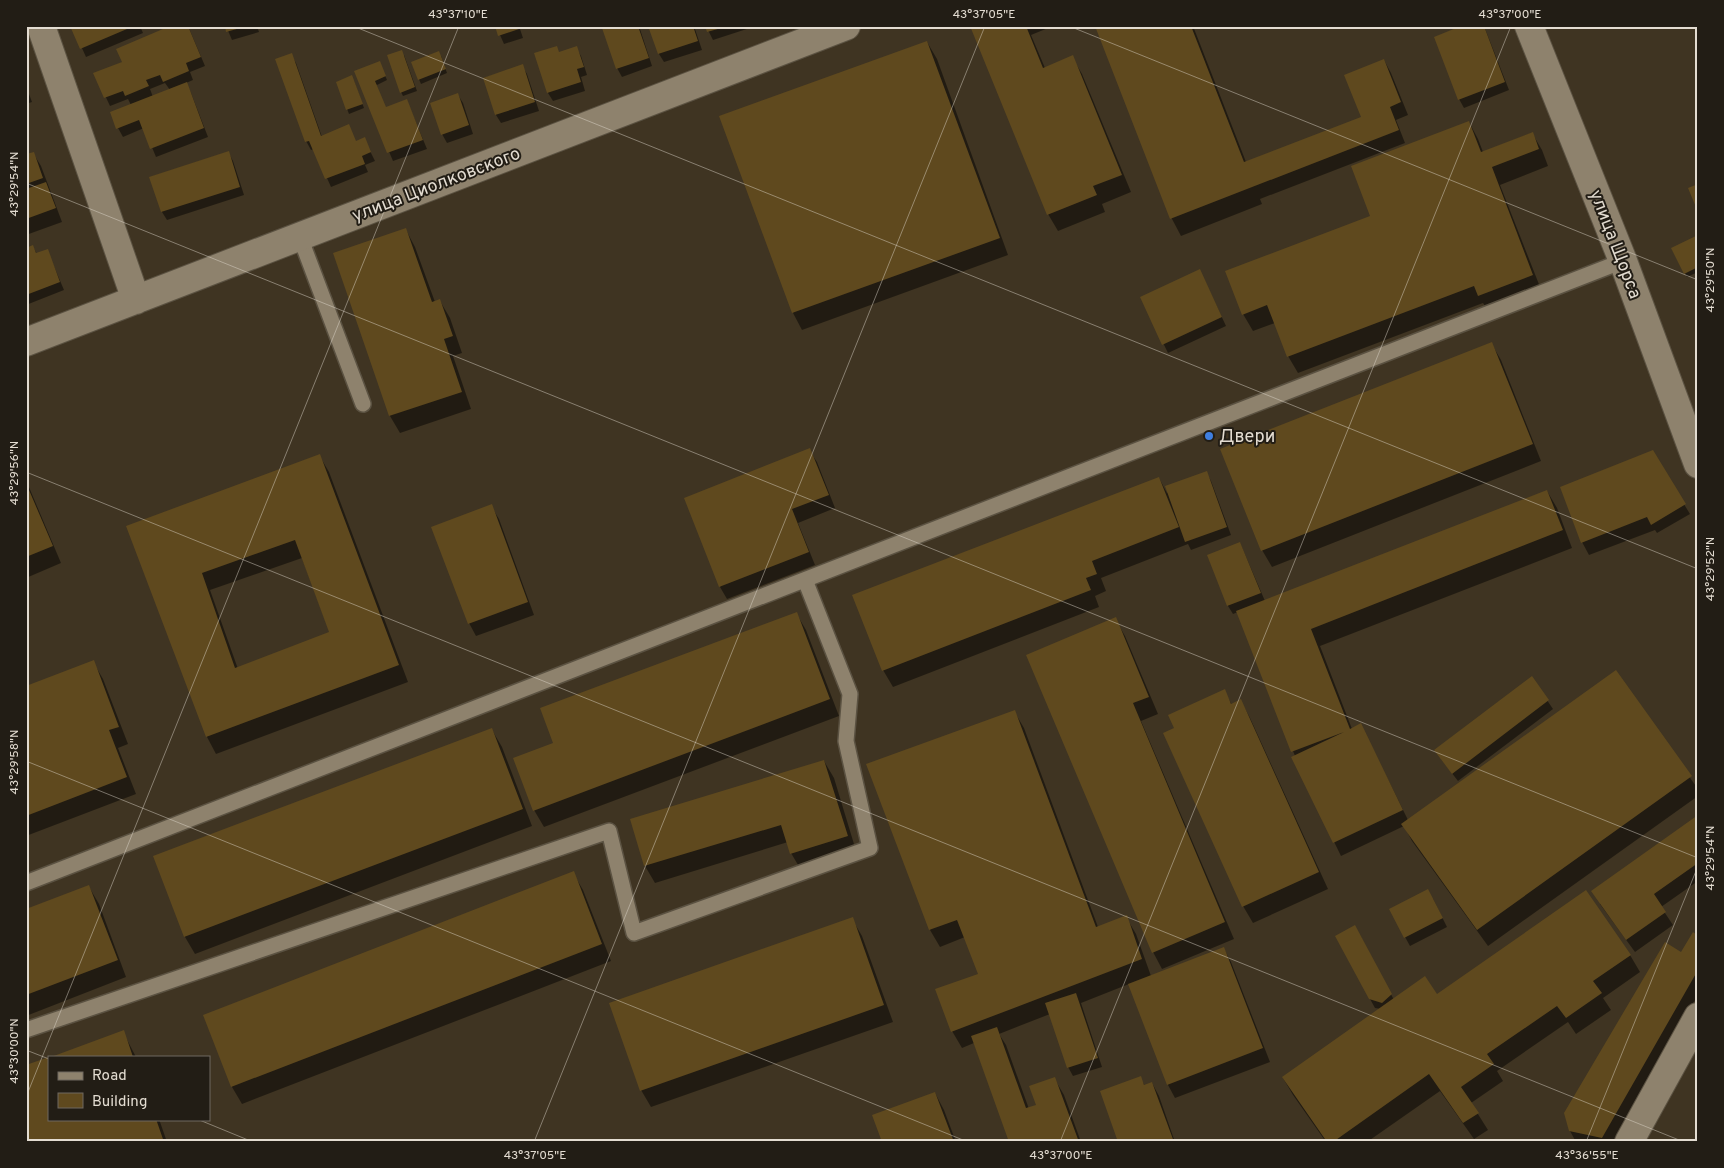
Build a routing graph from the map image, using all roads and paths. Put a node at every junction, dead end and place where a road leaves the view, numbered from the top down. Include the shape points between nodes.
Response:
1 (41, 26) edge
2 (846, 26) edge
3 (1530, 26) edge
4 (300, 237) junction
5 (1623, 261) junction
6 (136, 300) junction
7 (26, 342) edge
8 (363, 404) dead end
9 (1698, 464) edge
10 (805, 580) junction
11 (26, 883) edge
12 (1698, 1017) edge
13 (26, 1030) edge
14 (1629, 1142) edge

1 - 6 street
2 - 4 street, улица Циолковского
3 - 5 street, улица Щорса
4 - 6 street, улица Циолковского
4 - 8 lane
5 - 9 street, улица Щорса
5 - 10 lane
6 - 7 street, улица Циолковского
10 - 11 lane
10 - 13 lane via 850,694 846,741 870,848 634,933 608,831
12 - 14 street

